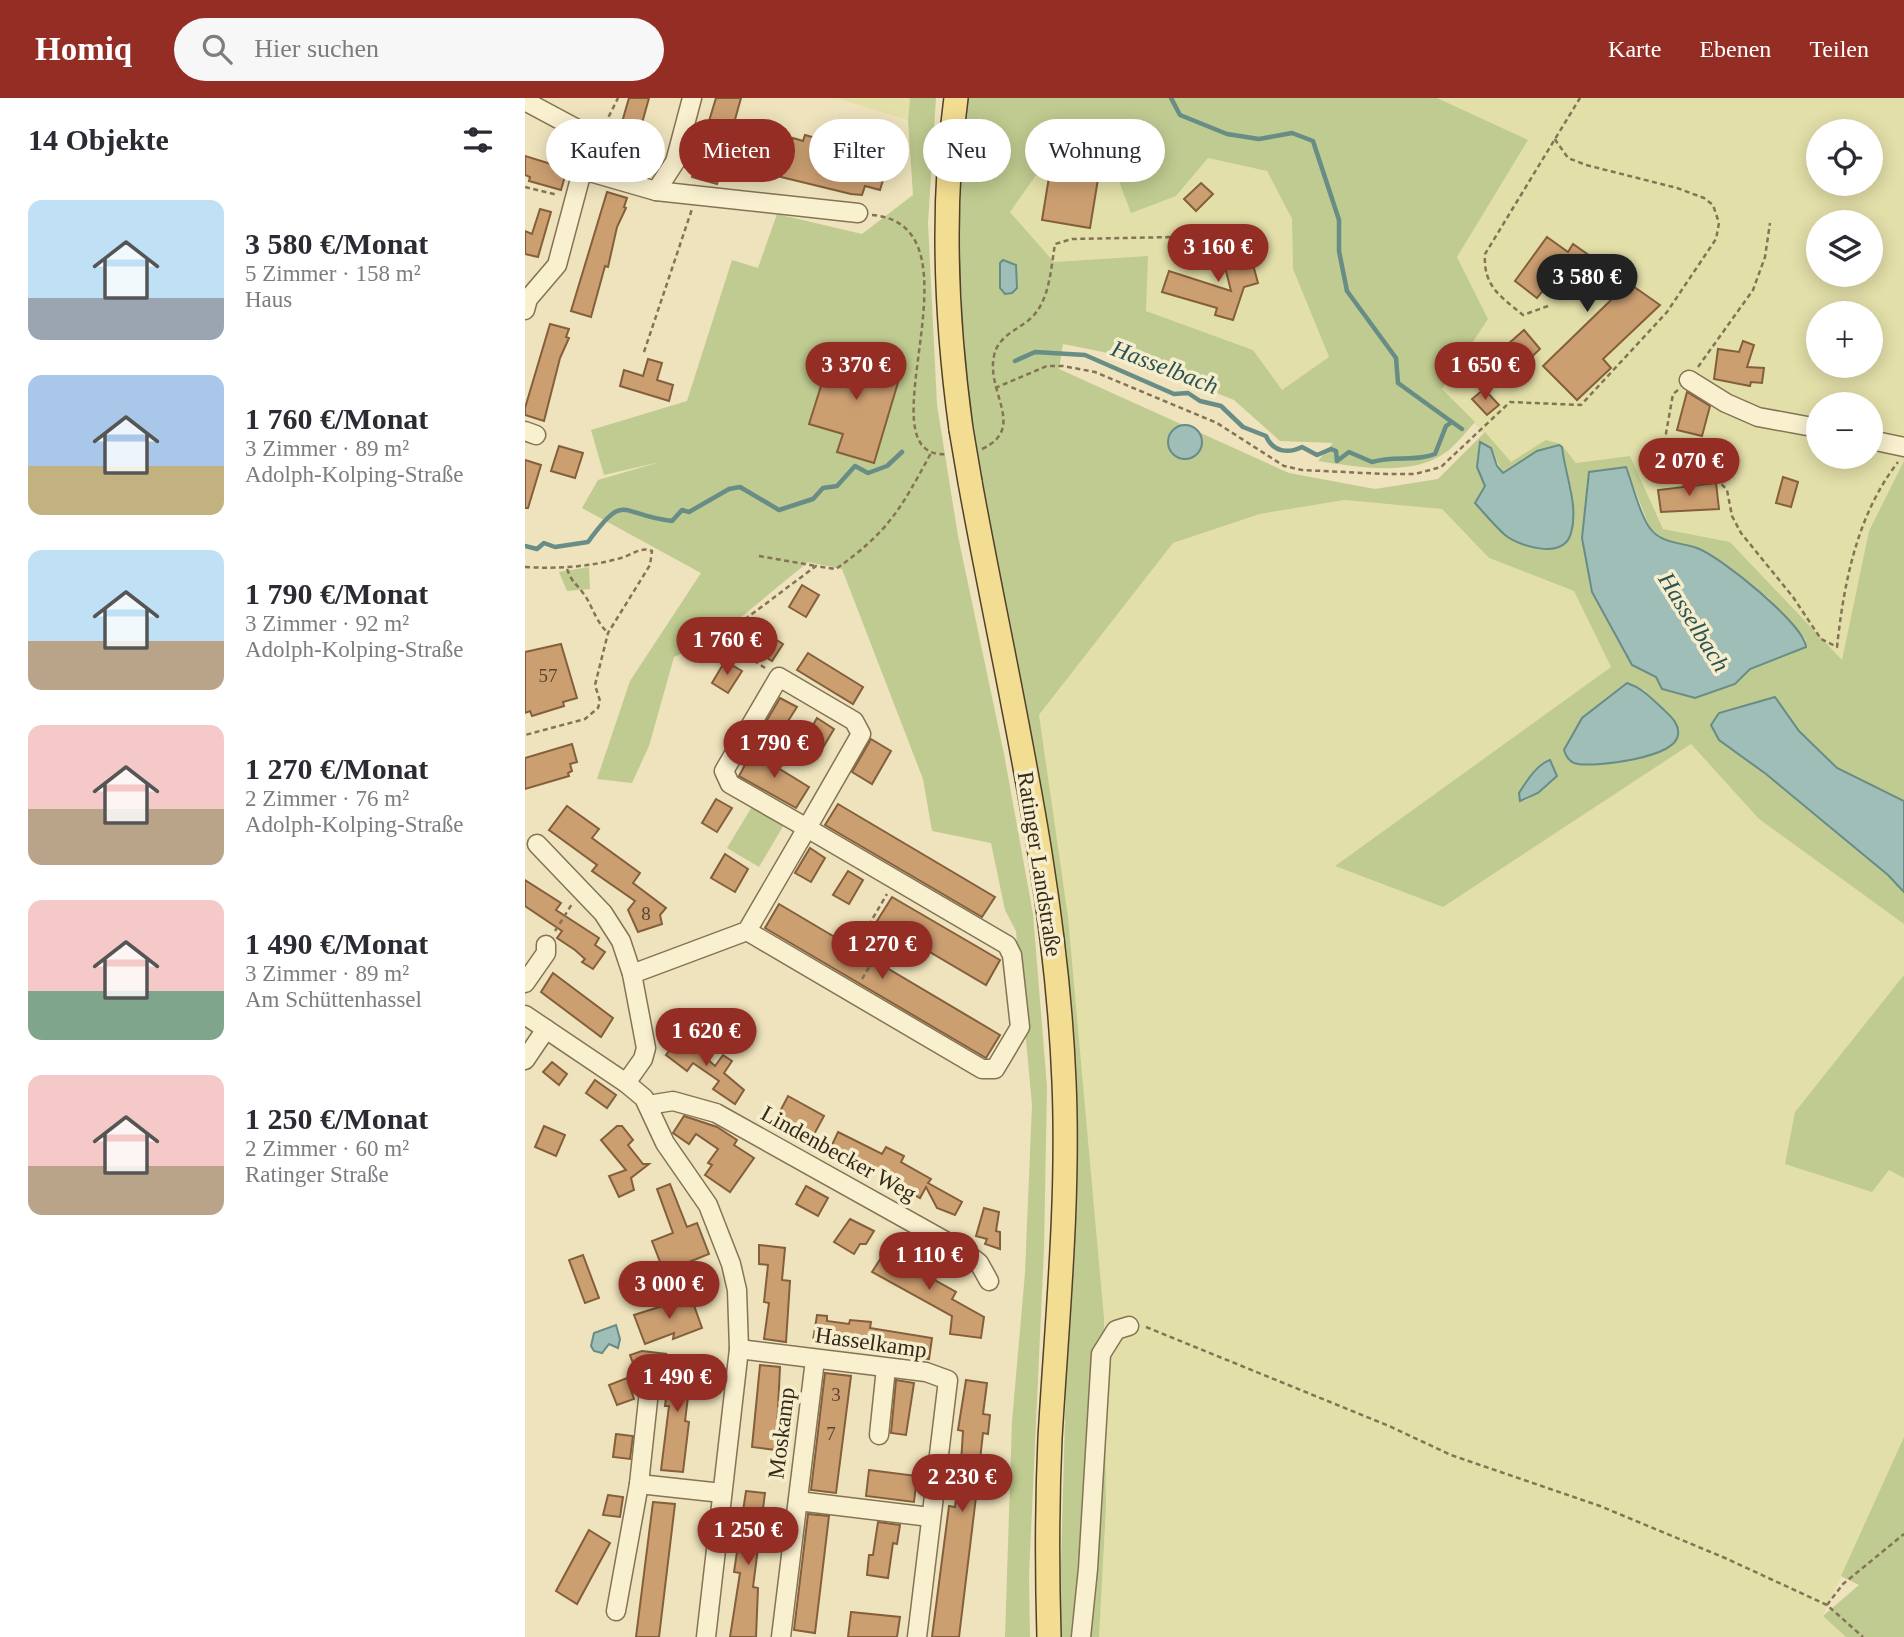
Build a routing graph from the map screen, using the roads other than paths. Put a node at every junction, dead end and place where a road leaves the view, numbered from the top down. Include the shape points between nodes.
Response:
1 (692, 98) edge
2 (956, 98) edge
3 (526, 100) edge
4 (559, 119) edge
5 (580, 182) edge
6 (625, 182) edge
7 (656, 191) junction
8 (858, 213) road end
9 (525, 310) edge
10 (1689, 380) dead end
11 (1806, 426) edge
12 (1883, 443) edge
13 (1904, 447) edge
14 (807, 828) junction
15 (537, 844) dead end
16 (747, 931) junction
17 (546, 945) road end
18 (632, 975) junction
19 (525, 984) edge
20 (525, 1015) edge
21 (546, 1029) junction
22 (525, 1060) edge
23 (626, 1083) junction
24 (649, 1105) junction
25 (989, 1281) dead end
26 (1129, 1326) road end
27 (739, 1349) junction
28 (815, 1360) junction
29 (886, 1368) junction
30 (652, 1372) dead end
31 (879, 1435) dead end
32 (639, 1484) junction
33 (722, 1493) junction
34 (798, 1501) junction
35 (930, 1517) junction
36 (616, 1611) dead end
37 (706, 1637) edge
38 (781, 1637) edge
39 (917, 1637) edge
40 (1049, 1637) edge
41 (1081, 1637) edge

1 - 7 street via 675,162
2 - 40 main road, Ratinger Landstraße, bridge via 947,243 950,346 970,482 1034,812 1061,1020 1065,1151 1050,1443
3 - 4 street
5 - 9 street via 557,265
6 - 7 street
7 - 8 street
10 - 11 street via 1758,416
12 - 13 street
14 - 14 street via 730,784 724,771 779,677 854,721 861,734
14 - 16 street
14 - 16 street via 1011,949 1018,1033 999,1065 989,1071
15 - 18 street via 614,928
16 - 18 street
17 - 19 street via 546,953
18 - 23 street via 646,1048
20 - 21 street
21 - 22 street
21 - 23 street
23 - 24 street
24 - 25 street, Lindenbecker Weg via 673,1101 716,1113 965,1252 979,1263
24 - 27 street via 665,1143 695,1184 722,1234 737,1290
26 - 41 street via 1116,1331 1101,1354
27 - 28 street, Hasselkamp
27 - 33 street
28 - 29 street, Hasselkamp
28 - 34 street, Moskamp
29 - 31 street
29 - 35 street, Hasselkamp via 926,1372 948,1380
30 - 32 street
32 - 33 street
32 - 36 street
33 - 37 street
34 - 35 street
34 - 38 street, Moskamp
35 - 39 street, Hasselkamp

